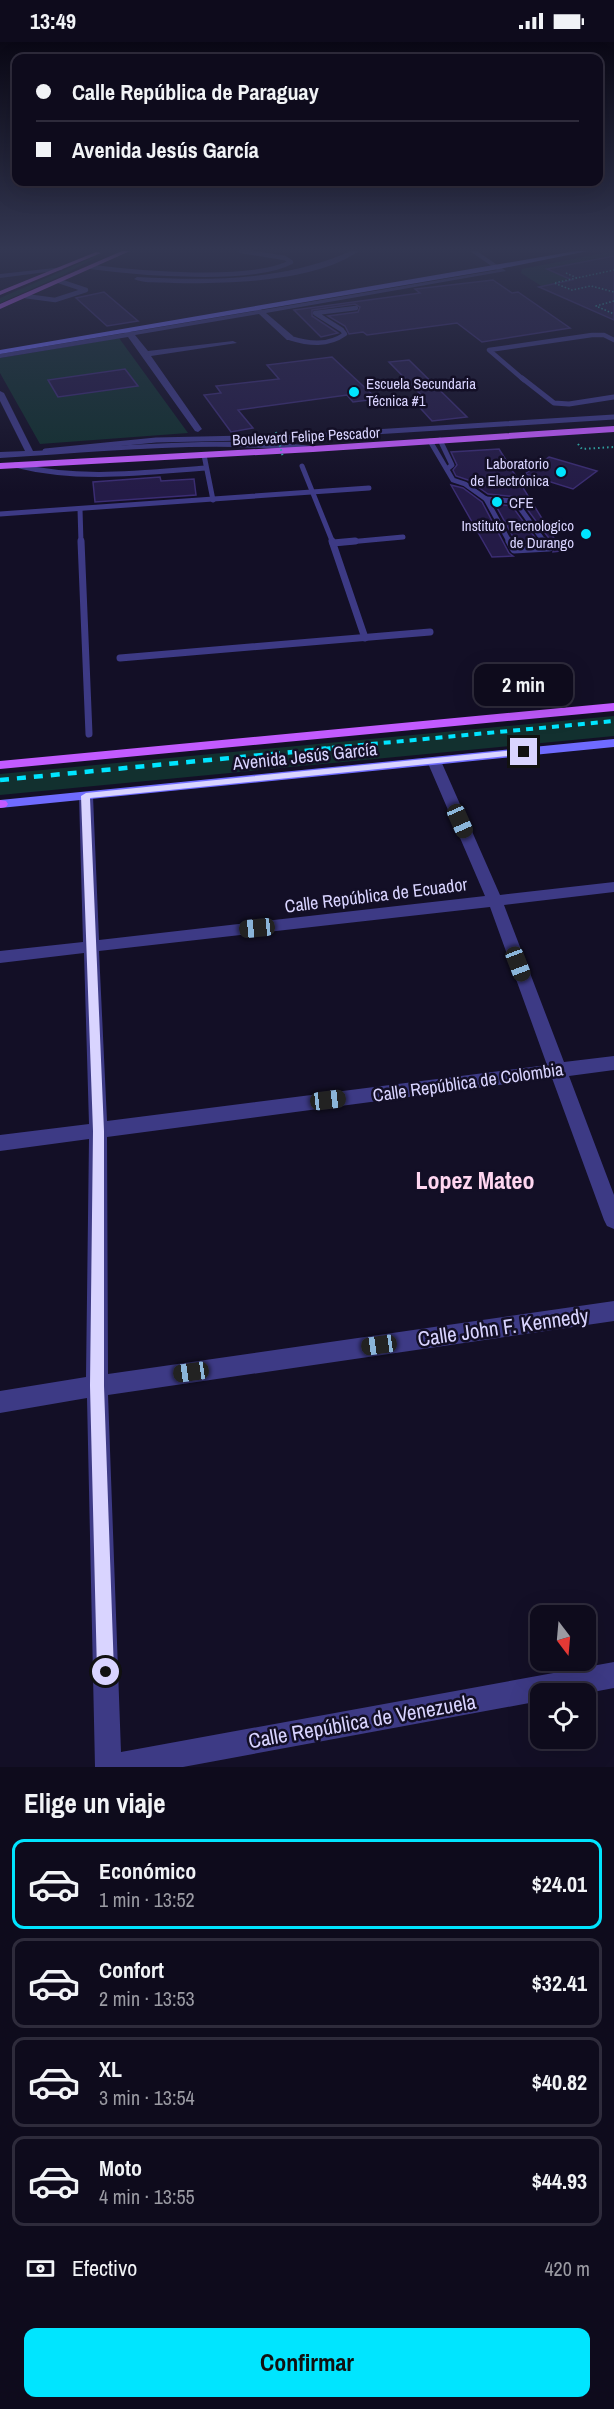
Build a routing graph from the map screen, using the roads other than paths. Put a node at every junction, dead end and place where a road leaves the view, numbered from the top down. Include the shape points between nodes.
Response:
1 (128, 332) junction
2 (131, 332) edge
3 (283, 332) edge
4 (344, 332) edge
5 (290, 338) joint
6 (614, 340) edge
7 (233, 343) dead end
8 (0, 354) edge
9 (147, 354) junction
10 (0, 393) edge
11 (614, 397) edge
12 (614, 412) edge
13 (598, 417) junction
14 (614, 417) edge
15 (560, 420) junction
16 (198, 429) dead end
17 (614, 429) edge
18 (570, 432) junction
19 (435, 441) junction
20 (313, 449) junction
21 (30, 453) junction
22 (204, 455) junction
23 (0, 456) edge
24 (15, 465) junction
25 (0, 466) edge
26 (302, 466) dead end
27 (206, 468) junction
28 (447, 469) junction
29 (369, 488) dead end
30 (312, 493) junction
31 (486, 499) junction
32 (213, 500) junction
33 (80, 509) junction
34 (0, 514) edge
35 (403, 537) dead end
36 (333, 543) junction
37 (430, 632) dead end
38 (365, 638) junction
39 (120, 658) dead end
40 (614, 706) edge
41 (89, 734) dead end
42 (614, 743) edge
43 (434, 761) junction
44 (0, 765) edge
45 (86, 796) junction
46 (0, 804) edge
47 (614, 887) edge
48 (495, 901) junction
49 (91, 947) junction
50 (0, 957) edge
51 (614, 1063) edge
52 (558, 1070) junction
53 (98, 1131) junction
54 (0, 1143) edge
55 (614, 1220) edge
56 (614, 1311) edge
57 (97, 1386) junction
58 (0, 1402) edge
59 (614, 1676) edge
60 (110, 1767) edge

1 - 2 street
1 - 8 street
1 - 9 street
3 - 5 street
4 - 5 lane via 340,338 317,343
6 - 11 lane via 592,335 489,350 554,404
7 - 9 street
9 - 16 street
10 - 21 street
12 - 13 lane
13 - 14 lane, Boulevard Felipe Pescador
13 - 15 lane, Boulevard Felipe Pescador
15 - 18 main road
15 - 21 lane, Boulevard Felipe Pescador via 294,437 156,440
17 - 18 main road, Boulevard Felipe Pescador
18 - 19 main road, Boulevard Felipe Pescador
19 - 20 main road, Boulevard Felipe Pescador
19 - 28 lane
19 - 28 lane via 452,465
20 - 21 street via 228,443
20 - 22 main road, Boulevard Felipe Pescador
21 - 23 street
22 - 24 main road, Boulevard Felipe Pescador
22 - 27 lane
24 - 25 main road, Boulevard Felipe Pescador
24 - 27 lane via 73,475
26 - 30 lane
27 - 32 lane
28 - 31 lane via 453,480
29 - 30 lane
30 - 32 lane
30 - 36 lane
31 - 31 lane via 515,501 549,548 514,550
32 - 33 lane
33 - 34 lane
33 - 41 lane
35 - 36 lane
36 - 38 lane
37 - 38 lane
38 - 39 lane
40 - 44 main road, Avenida Jesús García
42 - 43 street, Avenida Jesús García
43 - 45 street, Avenida Jesús García
43 - 48 street
45 - 46 street, Avenida Jesús García
45 - 49 street
47 - 48 street, Calle República de Ecuador
48 - 49 street, Calle República de Ecuador
48 - 52 street
49 - 50 street, Calle República de Ecuador
49 - 53 street
51 - 52 street, Calle República de Colombia
52 - 53 street, Calle República de Colombia
52 - 55 street
53 - 54 street, Calle República de Colombia
53 - 57 street
56 - 57 street, Calle John F. Kennedy
57 - 58 street, Calle John F. Kennedy
57 - 60 street
59 - 60 street, Calle República de Venezuela

